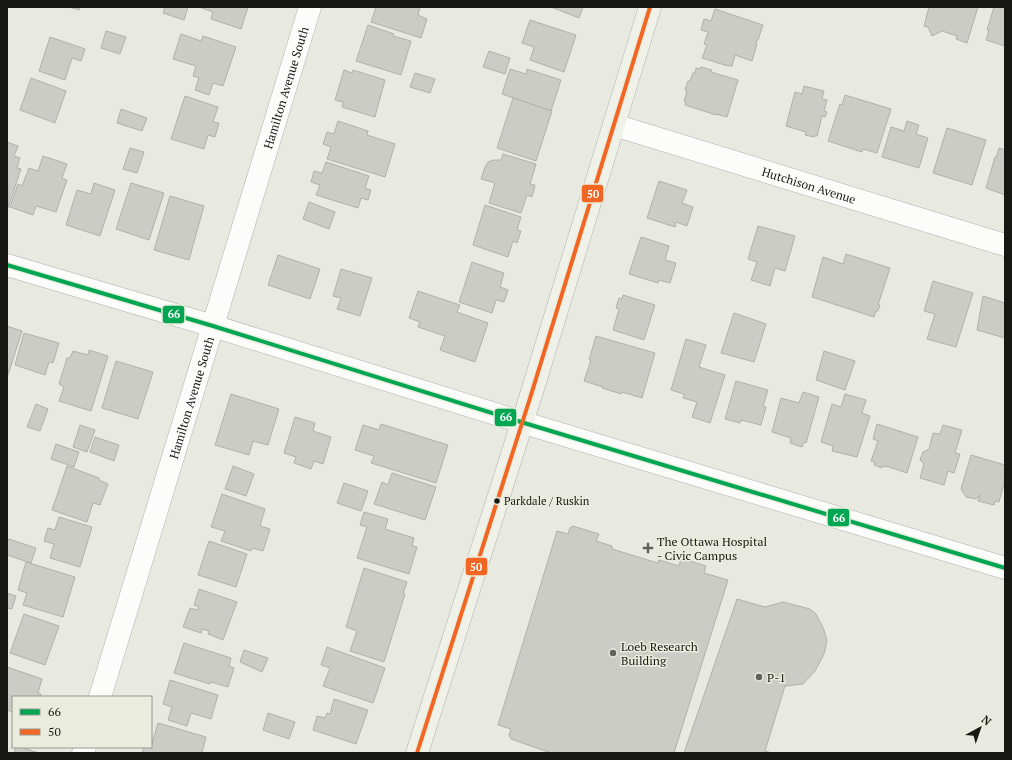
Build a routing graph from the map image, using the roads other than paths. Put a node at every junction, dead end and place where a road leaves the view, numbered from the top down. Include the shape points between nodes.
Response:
1 (310, 7) edge
2 (650, 7) edge
3 (614, 125) junction
4 (1005, 245) edge
5 (7, 265) edge
6 (214, 326) junction
7 (521, 422) junction
8 (1005, 568) edge
9 (100, 696) edge
10 (417, 753) edge

1 - 6 street, Hamilton Avenue South
2 - 3 main road
3 - 4 street, Hutchison Avenue
3 - 7 main road
5 - 6 street
6 - 7 street
6 - 9 street, Hamilton Avenue South
7 - 8 street
7 - 10 main road

